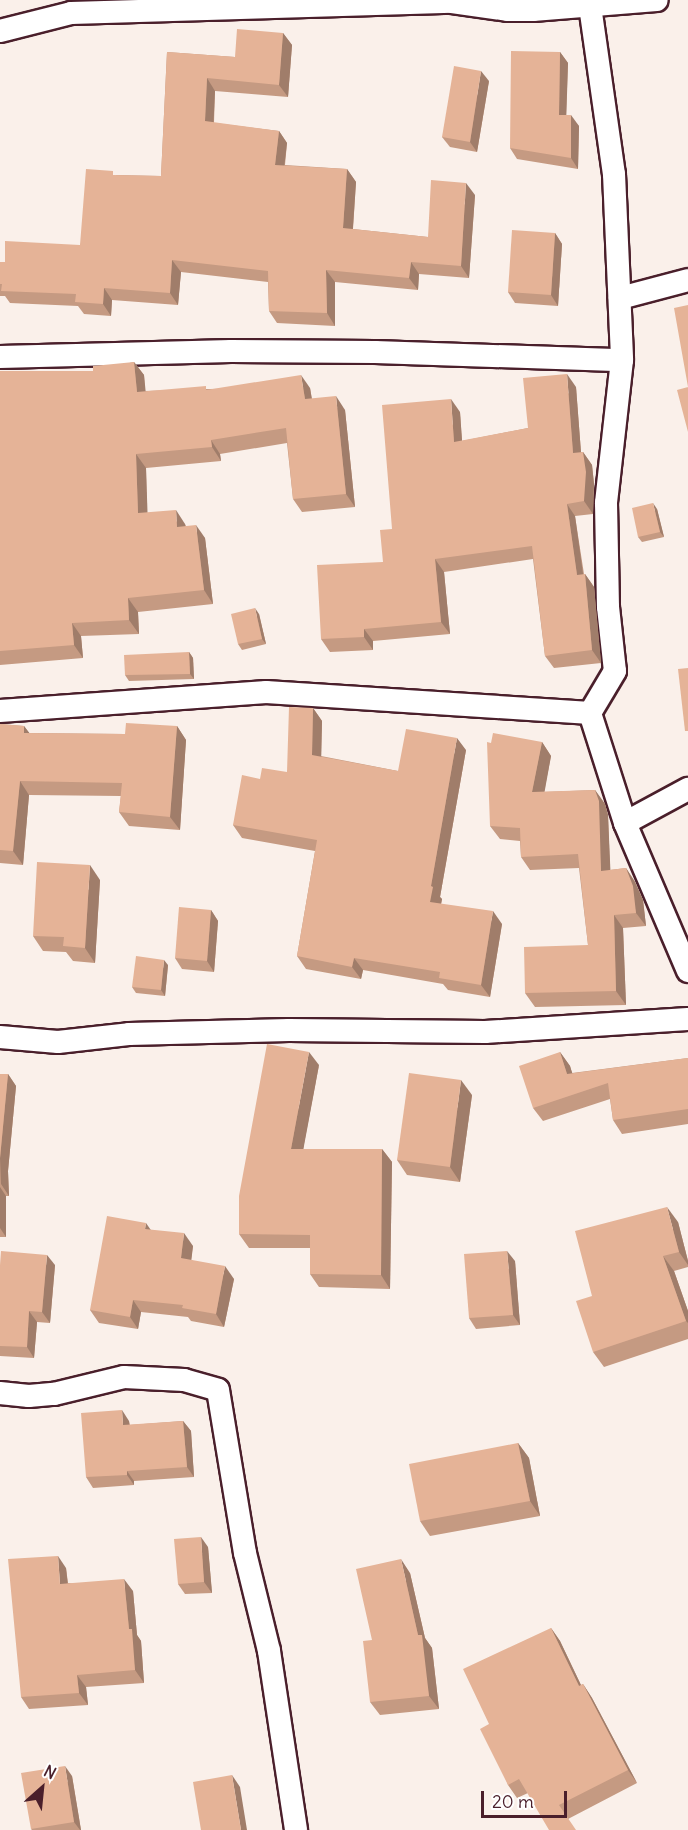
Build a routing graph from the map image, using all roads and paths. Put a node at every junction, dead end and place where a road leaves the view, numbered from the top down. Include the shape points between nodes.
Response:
1 (657, 0) edge
2 (452, 1) edge
3 (590, 6) junction
4 (0, 31) edge
5 (688, 280) edge
6 (620, 298) junction
7 (0, 357) edge
8 (622, 360) junction
9 (0, 711) edge
10 (590, 713) junction
11 (688, 789) edge
12 (625, 823) junction
13 (688, 971) edge
14 (688, 1020) edge
15 (0, 1036) edge
16 (0, 1393) edge
17 (296, 1830) edge

1 - 3 street
2 - 3 street via 508,10
2 - 4 street via 71,13
3 - 6 street via 614,174
5 - 6 street
6 - 8 street
7 - 8 street via 231,351
8 - 10 street via 606,503 608,607 615,671
9 - 10 street via 266,692
10 - 12 street
11 - 12 street
12 - 13 street
14 - 15 street via 485,1032 129,1034 58,1042
16 - 17 street via 54,1394 124,1377 184,1380 218,1390 245,1552 269,1651

